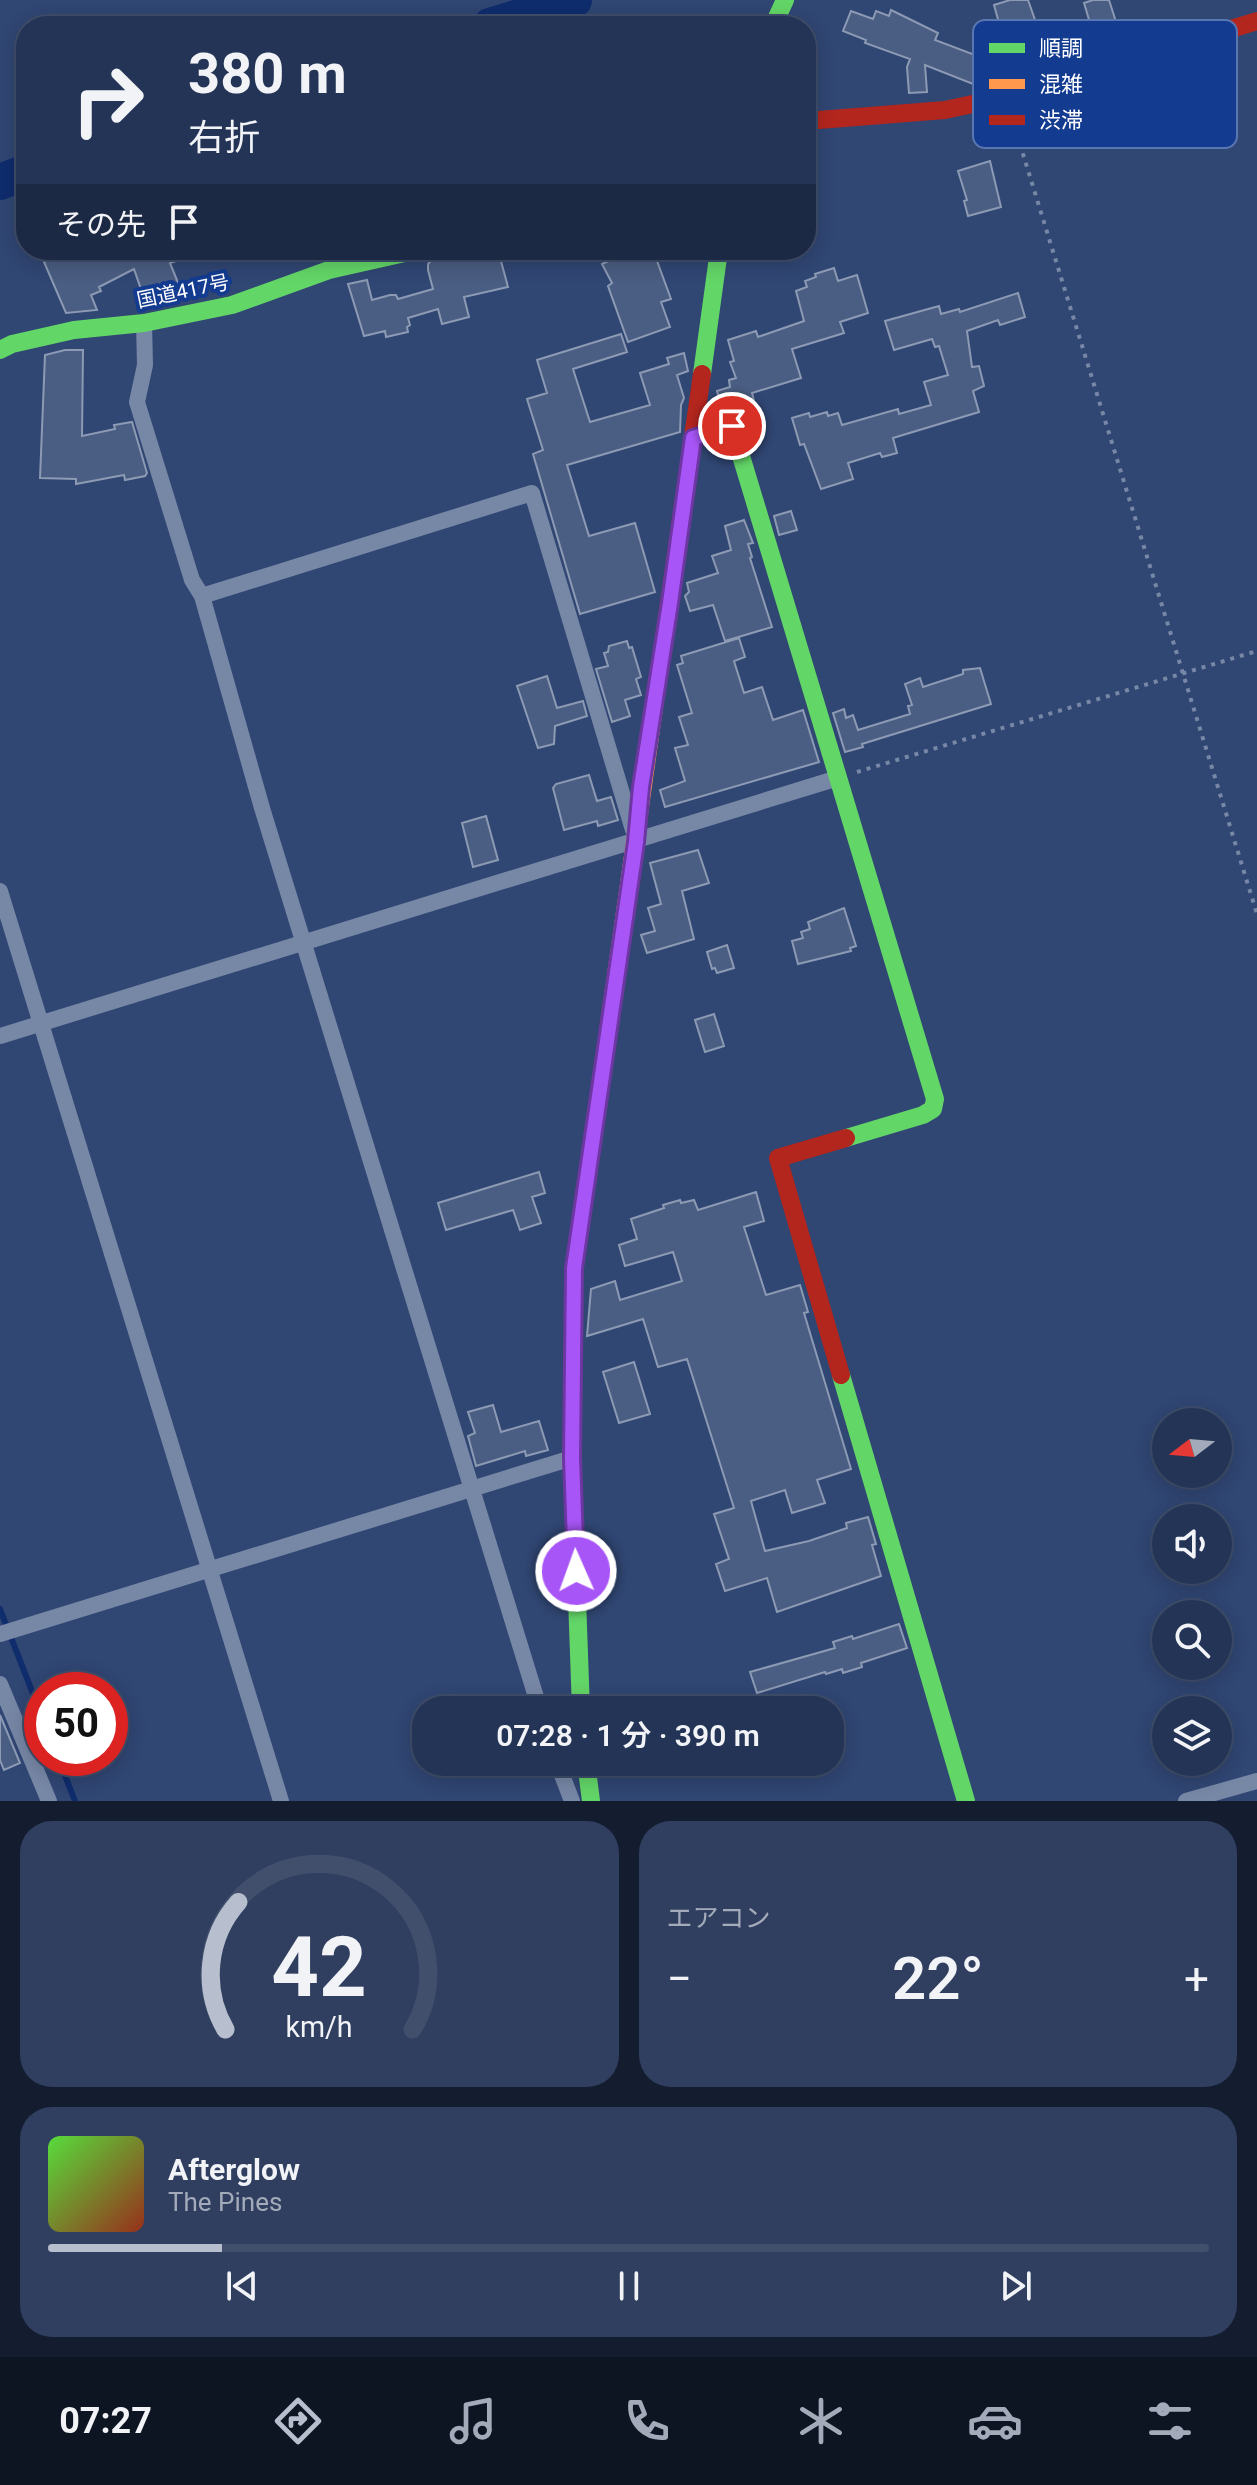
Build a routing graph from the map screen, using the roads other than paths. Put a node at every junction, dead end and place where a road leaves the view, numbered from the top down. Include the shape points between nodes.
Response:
1 (1257, 21) edge
2 (1237, 27) edge
3 (973, 104) edge
4 (816, 120) edge
5 (374, 260) edge
6 (718, 260) edge
7 (144, 323) junction
8 (0, 350) edge
9 (693, 438) junction
10 (202, 596) junction
11 (838, 778) junction
12 (636, 842) junction
13 (0, 891) edge
14 (306, 943) junction
15 (42, 1024) junction
16 (0, 1036) edge
17 (572, 1458) junction
18 (472, 1490) junction
19 (211, 1570) junction
20 (0, 1634) edge
21 (0, 1684) edge
22 (536, 1696) edge
23 (580, 1696) edge
24 (562, 1776) edge
25 (588, 1776) edge
26 (1257, 1781) edge
27 (49, 1801) edge
28 (281, 1801) edge
29 (572, 1801) edge
30 (591, 1801) edge
31 (966, 1801) edge
32 (1186, 1801) edge

1 - 2 main road
3 - 4 main road
5 - 7 main road, 国道417号 via 232,305
6 - 9 main road
7 - 8 main road, 国道417号 via 74,330
7 - 10 street via 145,365 137,402 192,580
9 - 11 main road via 732,426
9 - 12 main road
10 - 12 street via 532,493
10 - 14 street
11 - 12 street
11 - 31 main road via 935,1099 933,1109 923,1115 778,1158
12 - 14 street
12 - 17 main road via 574,1268
13 - 15 street
14 - 15 street
14 - 18 street
15 - 16 street
15 - 19 street
17 - 18 street
17 - 23 main road
18 - 19 street
18 - 22 street
19 - 20 street
19 - 28 street
21 - 27 street
24 - 29 street
25 - 30 main road
26 - 32 street

